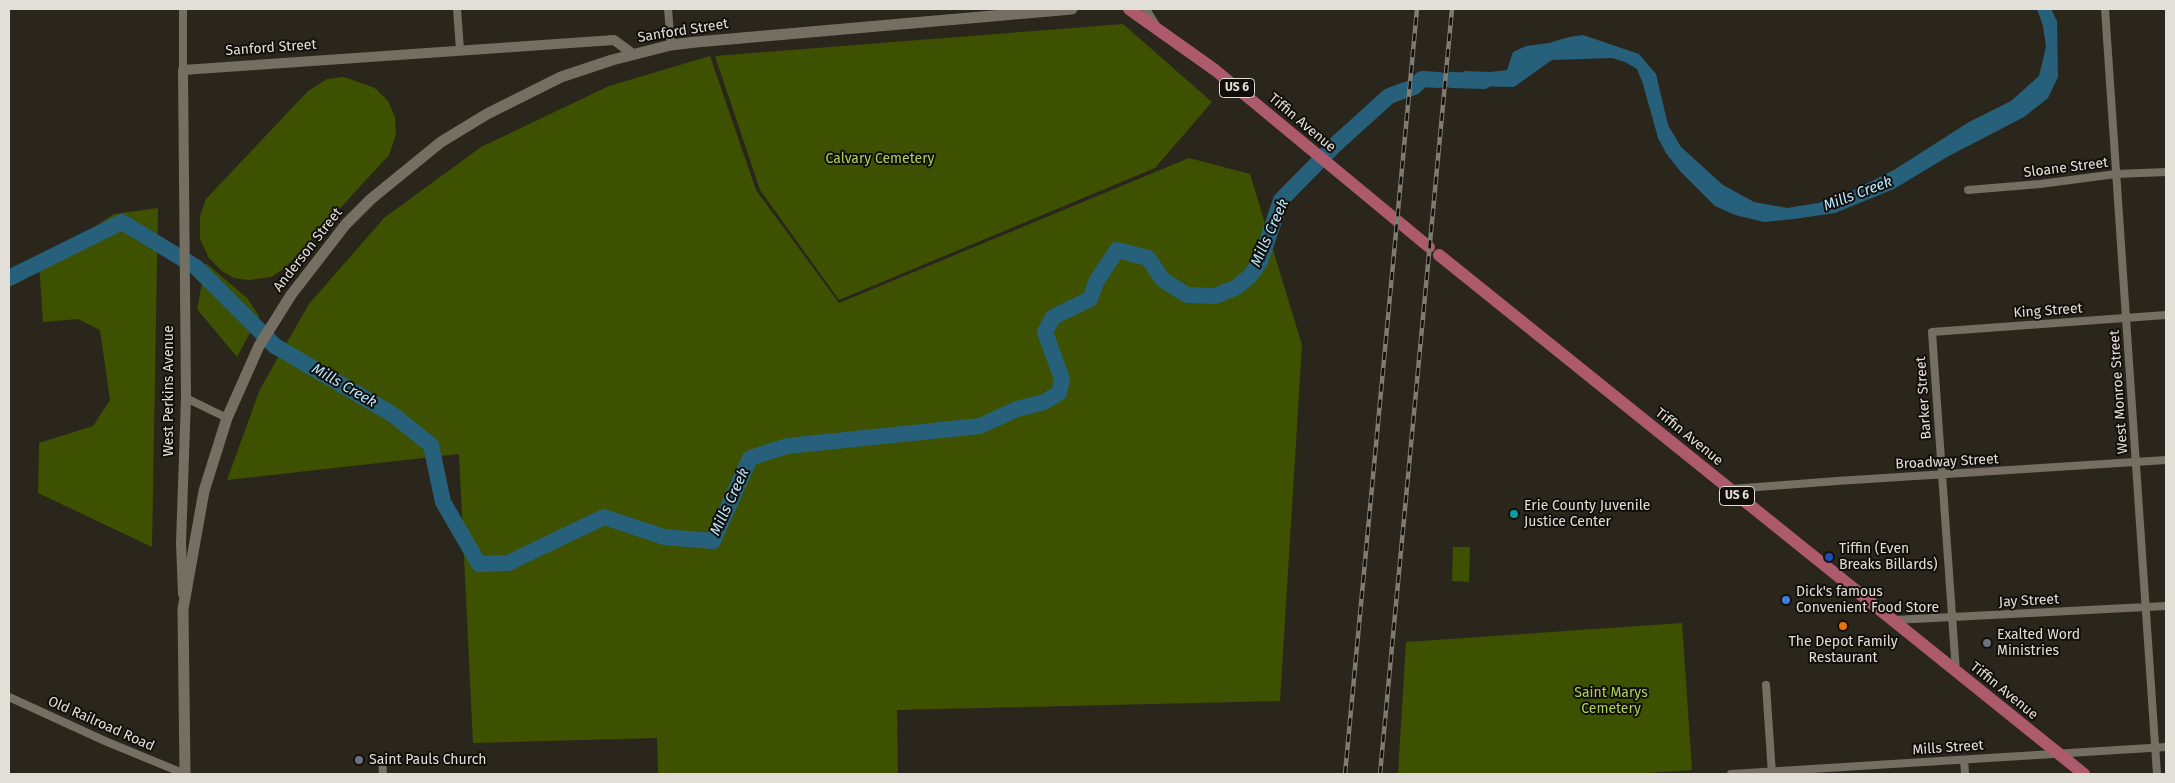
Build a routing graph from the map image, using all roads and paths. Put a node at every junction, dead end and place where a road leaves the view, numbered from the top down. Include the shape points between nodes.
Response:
1 (182, 9) edge
2 (458, 9) edge
3 (668, 9) edge
4 (1072, 9) edge
5 (1129, 9) edge
6 (1146, 9) edge
7 (2105, 9) edge
8 (1053, 10) edge
9 (1159, 31) junction
10 (670, 45) junction
11 (460, 50) junction
12 (632, 54) junction
13 (183, 70) junction
14 (2166, 172) edge
15 (2116, 174) junction
16 (1968, 190) dead end
17 (2166, 315) edge
18 (2126, 318) junction
19 (1932, 332) joint
20 (186, 398) junction
21 (226, 418) junction
22 (2166, 460) edge
23 (2136, 463) junction
24 (1943, 475) junction
25 (1729, 489) junction
26 (2166, 606) edge
27 (2146, 607) junction
28 (183, 609) junction
29 (1953, 618) junction
30 (1892, 620) junction
31 (1956, 672) junction
32 (1766, 685) dead end
33 (9, 697) edge
34 (2166, 747) edge
35 (2155, 748) junction
36 (2058, 754) junction
37 (382, 758) dead end
38 (1964, 760) junction
39 (1772, 773) edge
40 (185, 774) edge
41 (383, 774) edge
42 (1731, 774) edge
43 (1965, 774) edge
44 (2084, 774) edge
45 (2157, 774) edge

1 - 13 street, West Perkins Avenue
2 - 11 street
3 - 10 street
4 - 8 main road, Sanford Street
5 - 9 main road, Tiffin Avenue / US 6
6 - 9 street
7 - 15 street, West Monroe Street
8 - 10 main road, Sanford Street
9 - 25 main road, Tiffin Avenue / US 6 via 1215,70
10 - 12 main road, Sanford Street
11 - 12 street, Sanford Street via 614,40
11 - 13 street, Sanford Street
12 - 21 main road, Anderson Street via 561,77 504,105 456,133 409,167 346,224 306,273 268,329
13 - 20 street, West Perkins Avenue
14 - 15 street, Sloane Street
15 - 16 street, Sloane Street
15 - 18 street, West Monroe Street
17 - 18 street, King Street
18 - 19 street, King Street
18 - 23 street, West Monroe Street
19 - 24 street, Barker Street
20 - 21 street
20 - 28 street, West Perkins Avenue via 181,543
21 - 28 main road, Anderson Street via 204,491
22 - 23 street, Broadway Street
23 - 24 street, Broadway Street
23 - 27 street, West Monroe Street
24 - 25 street, Broadway Street
24 - 29 street, Barker Street
25 - 30 main road, Tiffin Avenue / US 6
26 - 27 street, Jay Street
27 - 29 street, Jay Street
27 - 35 street, West Monroe Street
28 - 40 main road, West Perkins Avenue
29 - 30 street, Jay Street
29 - 31 street, Barker Street
30 - 31 main road, Tiffin Avenue / US 6
31 - 36 main road, Tiffin Avenue / US 6
32 - 39 street
33 - 40 street, Old Railroad Road
34 - 35 street, Mills Street
35 - 36 street, Mills Street
35 - 45 street, West Monroe Street
36 - 38 street, Mills Street
36 - 44 main road, Tiffin Avenue / US 6
37 - 41 street
38 - 39 street, Mills Street
38 - 43 street
39 - 42 street, Mills Street

